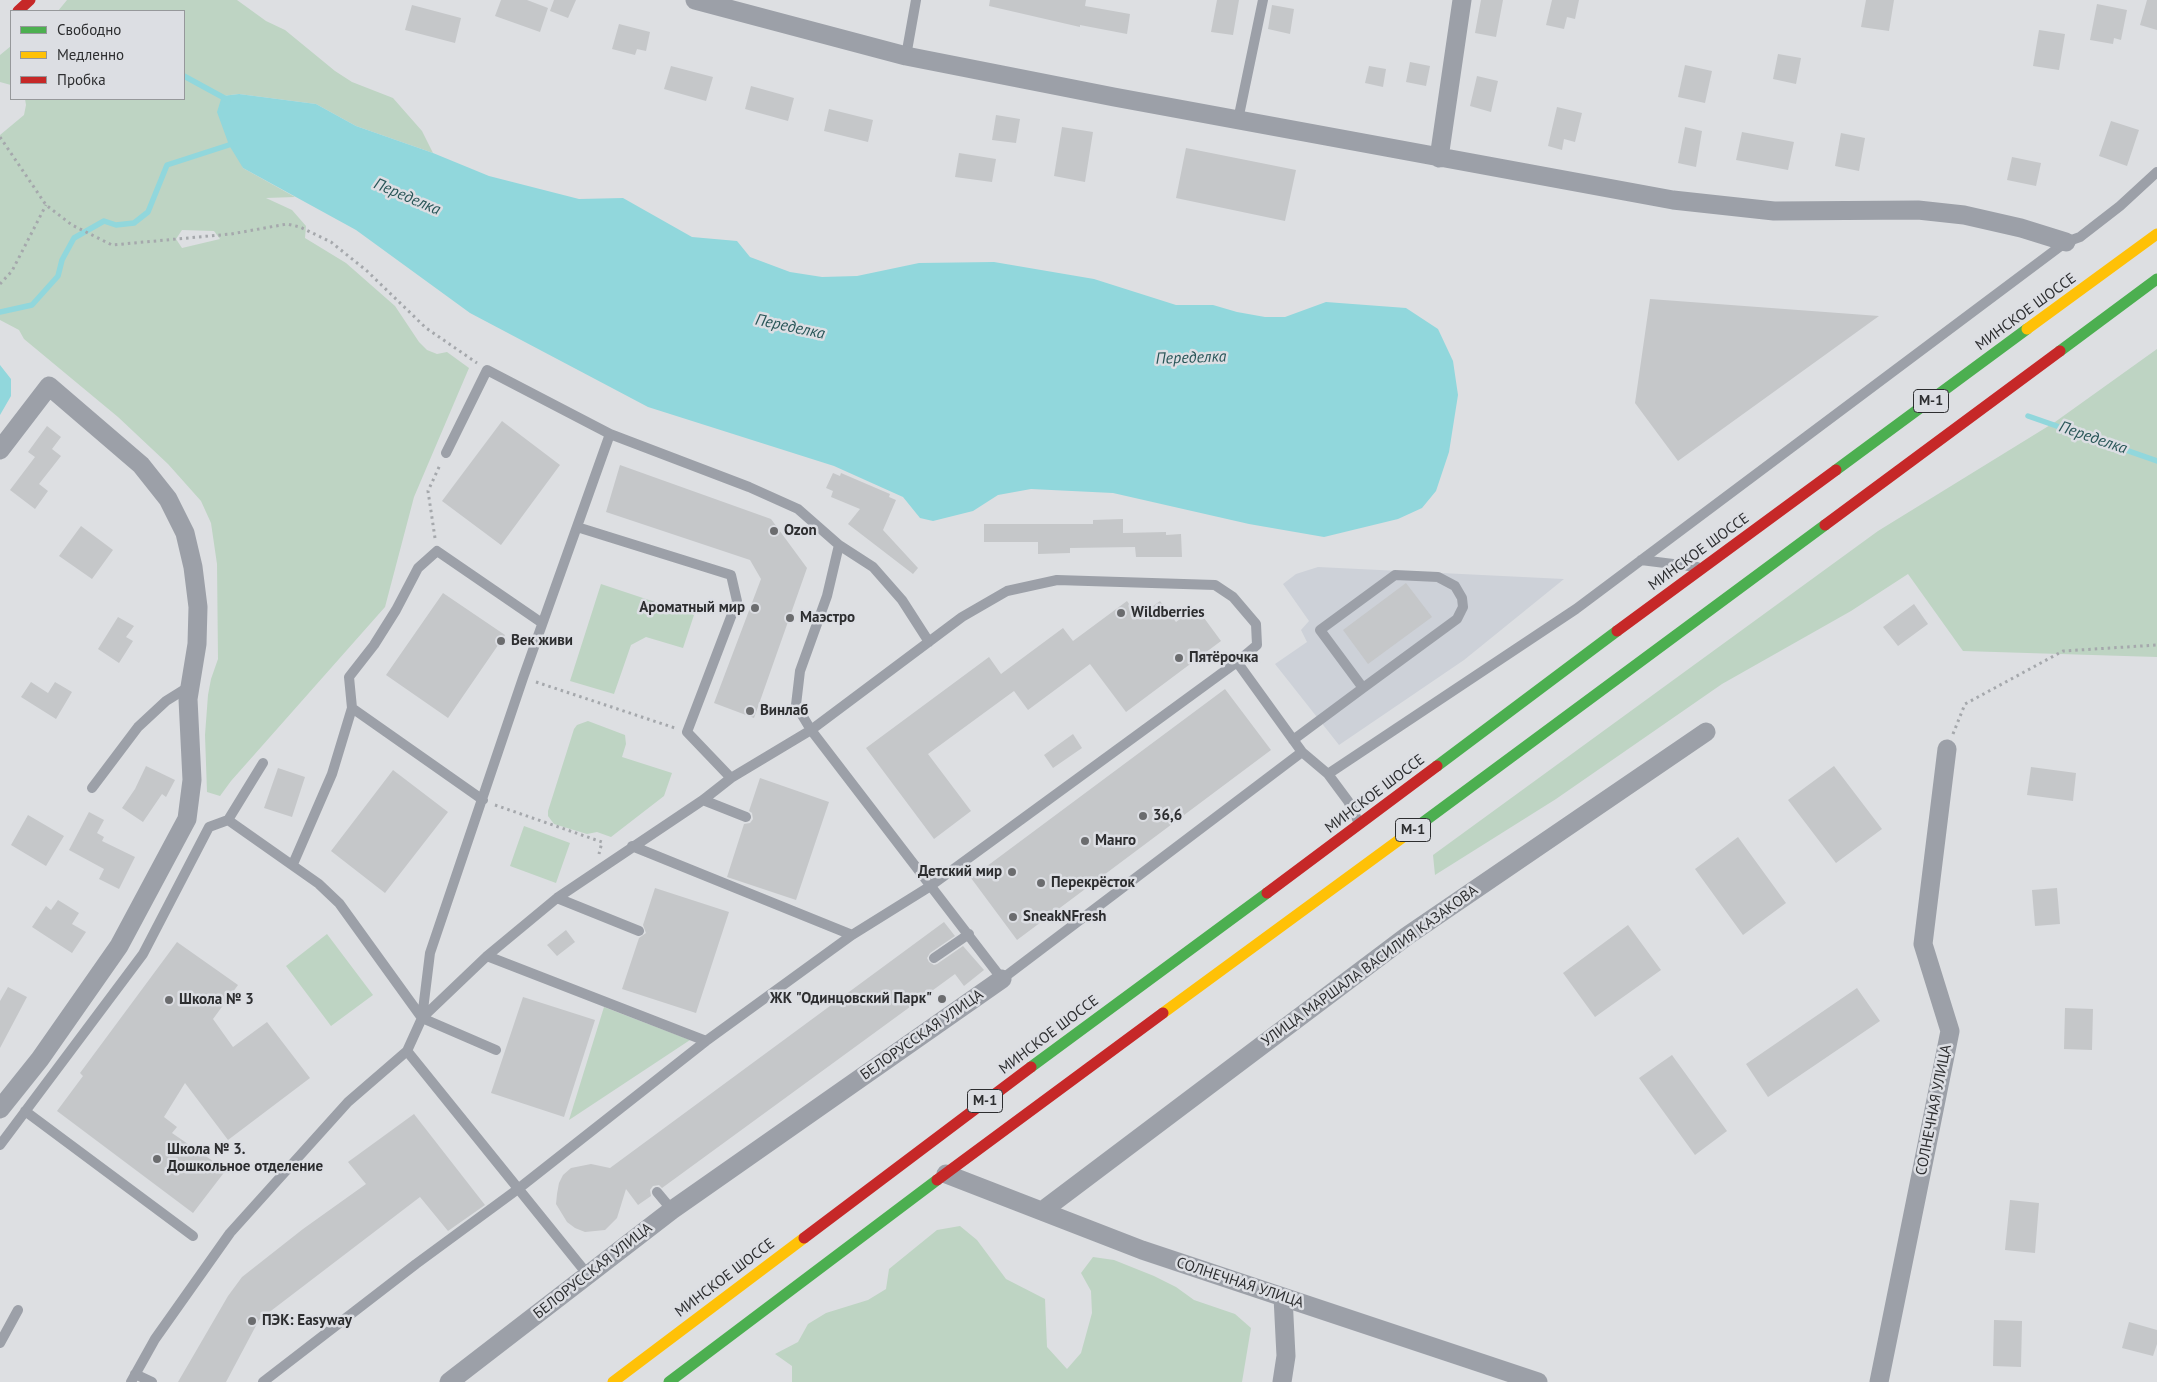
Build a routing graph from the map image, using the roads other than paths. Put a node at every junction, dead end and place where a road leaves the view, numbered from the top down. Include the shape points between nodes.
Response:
1 (30, 0) edge
2 (695, 0) edge
3 (916, 0) edge
4 (1263, 0) edge
5 (1462, 0) edge
6 (19, 10) edge
7 (906, 56) junction
8 (1238, 120) junction
9 (1439, 158) junction
10 (2157, 172) edge
11 (2157, 234) edge
12 (2066, 242) junction
13 (2157, 279) edge
14 (610, 434) junction
15 (0, 450) edge
16 (446, 453) road end
17 (577, 527) junction
18 (839, 545) junction
19 (1641, 560) junction
20 (1704, 567) junction
21 (542, 623) junction
22 (929, 642) junction
23 (1236, 662) junction
24 (190, 686) junction
25 (1363, 688) junction
26 (352, 708) junction
27 (811, 730) junction
28 (1706, 732) dead end
29 (1293, 740) junction
30 (1947, 749) road end
31 (1302, 752) junction
32 (264, 763) dead end
33 (1328, 774) junction
34 (731, 778) junction
35 (92, 788) dead end
36 (482, 800) junction
37 (703, 800) junction
38 (746, 816) dead end
39 (228, 820) junction
40 (1360, 824) junction
41 (632, 846) junction
42 (293, 864) junction
43 (930, 887) junction
44 (557, 898) junction
45 (639, 930) dead end
46 (968, 934) junction
47 (852, 935) junction
48 (487, 956) junction
49 (934, 958) dead end
50 (1002, 979) junction
51 (422, 1018) junction
52 (706, 1042) junction
53 (496, 1050) dead end
54 (407, 1051) junction
55 (0, 1109) edge
56 (25, 1111) junction
57 (0, 1145) edge
58 (946, 1174) junction
59 (518, 1189) junction
60 (657, 1192) dead end
61 (672, 1210) junction
62 (1042, 1211) junction
63 (192, 1236) dead end
64 (588, 1275) junction
65 (1283, 1297) junction
66 (18, 1310) dead end
67 (0, 1342) edge
68 (133, 1378) edge
69 (152, 1382) edge
70 (263, 1382) edge
71 (449, 1382) edge
72 (613, 1382) edge
73 (669, 1382) edge
74 (1282, 1382) edge
75 (1538, 1382) edge
76 (1879, 1382) edge

1 - 6 main road
2 - 7 street
3 - 7 lane
4 - 8 lane
5 - 9 street
7 - 8 street
8 - 9 street
9 - 12 street via 1721,207 1774,211 1918,210 1964,215
10 - 12 lane via 2080,237
11 - 20 main road, МИНСКОЕ ШОССЕ / М-1
12 - 19 lane
13 - 58 main road, М-1
14 - 16 lane via 487,370
14 - 17 lane
14 - 18 lane via 798,509
15 - 24 street via 50,386 141,465 168,499 186,533 198,607 197,644
17 - 21 lane
17 - 34 lane via 732,575 737,601 687,732
18 - 22 lane via 873,567 902,600
18 - 27 lane via 828,596 800,671 796,706
19 - 20 lane
19 - 33 lane via 1576,609
20 - 40 main road, МИНСКОЕ ШОССЕ / М-1
21 - 26 lane via 437,551 418,568 374,645 349,677
21 - 36 lane
22 - 23 lane via 962,617 1006,591 1057,580 1215,584 1233,597 1256,624 1257,645
22 - 27 lane
23 - 29 lane
23 - 43 lane
24 - 35 lane via 166,701 138,727
24 - 55 street via 192,780 187,819 119,946 40,1059
25 - 25 lane via 1320,630 1394,575 1438,577 1455,586 1463,607 1457,619
25 - 29 lane
26 - 36 lane
26 - 42 lane via 332,774
27 - 34 lane
27 - 43 lane
28 - 62 street, УЛИЦА МАРШАЛА ВАСИЛИЯ КАЗАКОВА via 1407,936
29 - 31 lane
30 - 76 street, СОЛНЕЧНАЯ УЛИЦА via 1923,944 1950,1031
31 - 33 lane
31 - 50 lane, БЕЛОРУССКАЯ УЛИЦА
32 - 39 lane
33 - 40 lane
34 - 37 lane
36 - 51 lane via 430,953
37 - 38 lane
37 - 41 lane
39 - 42 lane
39 - 56 lane via 209,827 143,954
40 - 72 main road, МИНСКОЕ ШОССЕ / М-1 via 1062,1043
41 - 44 lane
41 - 47 lane
42 - 51 lane via 339,903
43 - 46 lane
43 - 47 lane
44 - 45 lane
44 - 48 lane
46 - 49 lane
46 - 50 lane
47 - 52 lane
48 - 51 lane
48 - 52 lane
50 - 61 street, БЕЛОРУССКАЯ УЛИЦА
51 - 53 lane
51 - 54 lane
52 - 59 lane
54 - 59 lane
54 - 68 lane via 348,1102 230,1233 154,1338
56 - 57 lane
56 - 63 lane
58 - 62 street, СОЛНЕЧНАЯ УЛИЦА
58 - 73 main road, М-1
59 - 64 lane
59 - 70 lane
60 - 61 lane
61 - 64 street, БЕЛОРУССКАЯ УЛИЦА
62 - 65 street, СОЛНЕЧНАЯ УЛИЦА via 1142,1250
64 - 71 street, БЕЛОРУССКАЯ УЛИЦА
65 - 74 street via 1286,1356
65 - 75 street, СОЛНЕЧНАЯ УЛИЦА
66 - 67 lane
68 - 69 lane

